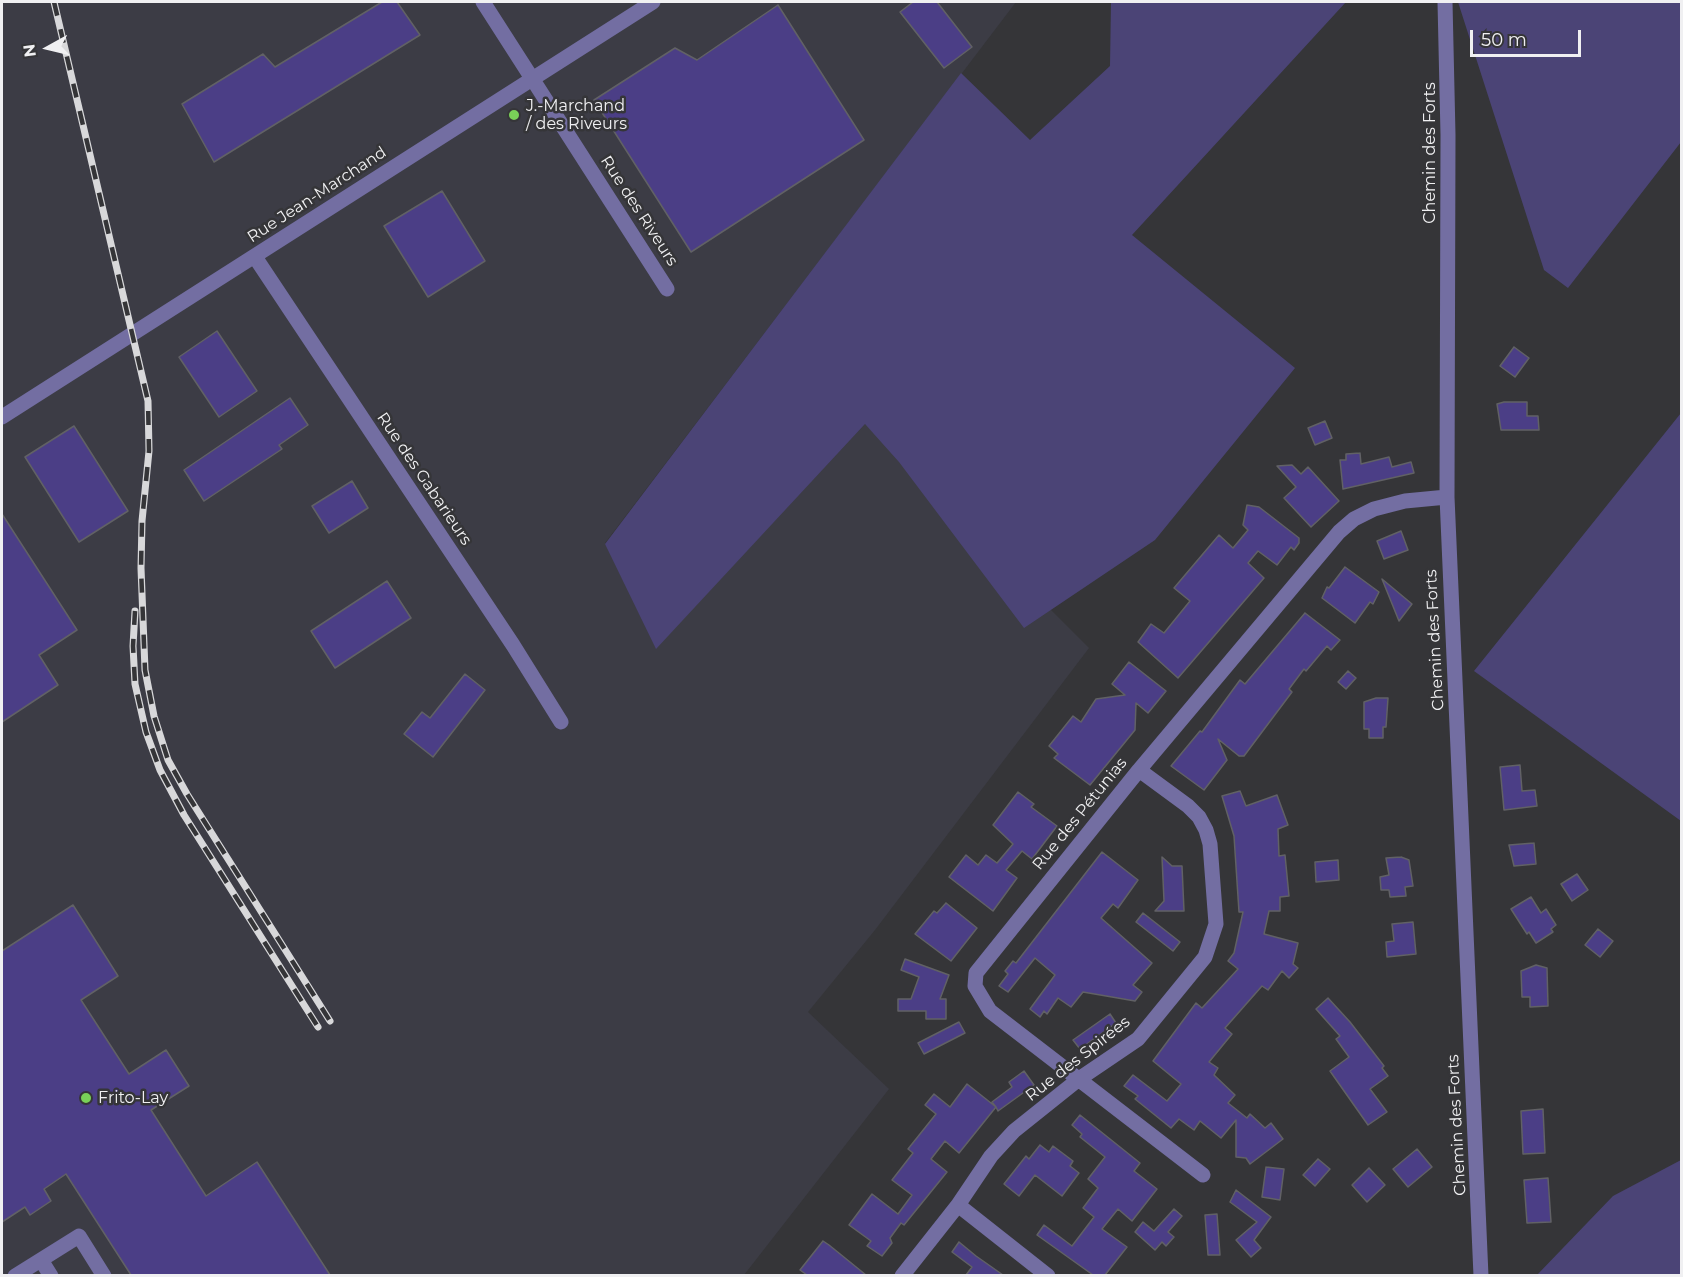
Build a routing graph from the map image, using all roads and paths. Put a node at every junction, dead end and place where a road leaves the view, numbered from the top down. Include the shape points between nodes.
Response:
1 (483, 2) edge
2 (653, 2) edge
3 (1445, 2) edge
4 (532, 79) junction
5 (255, 257) junction
6 (667, 289) dead end
7 (2, 417) edge
8 (1447, 497) junction
9 (561, 722) dead end
10 (1139, 770) junction
11 (1079, 1079) junction
12 (1203, 1175) dead end
13 (958, 1205) junction
14 (41, 1260) junction
15 (15, 1275) edge
16 (51, 1275) edge
17 (104, 1275) edge
18 (902, 1275) edge
19 (1048, 1275) edge
20 (1481, 1275) edge

1 - 4 street, Rue des Riveurs
2 - 4 street, Rue Jean-Marchand
3 - 8 street, Chemin des Forts
4 - 5 street, Rue Jean-Marchand
4 - 6 street, Rue des Riveurs
5 - 7 street, Rue Jean-Marchand
5 - 9 street, Rue des Gabarieurs
8 - 10 street, Rue des Pétunias via 1374,509 1339,532
8 - 20 street, Chemin des Forts
10 - 11 street, Rue des Spirées via 1188,806 1206,830 1211,855 1214,933 1205,957 1138,1039
10 - 11 street, Rue des Pétunias via 976,973 975,986 990,1011
11 - 12 street, Rue des Pétunias
11 - 13 street, Rue des Spirées via 1014,1131
13 - 18 street, Rue des Spirées
13 - 19 street
14 - 15 street
14 - 16 street
14 - 17 street via 79,1236

